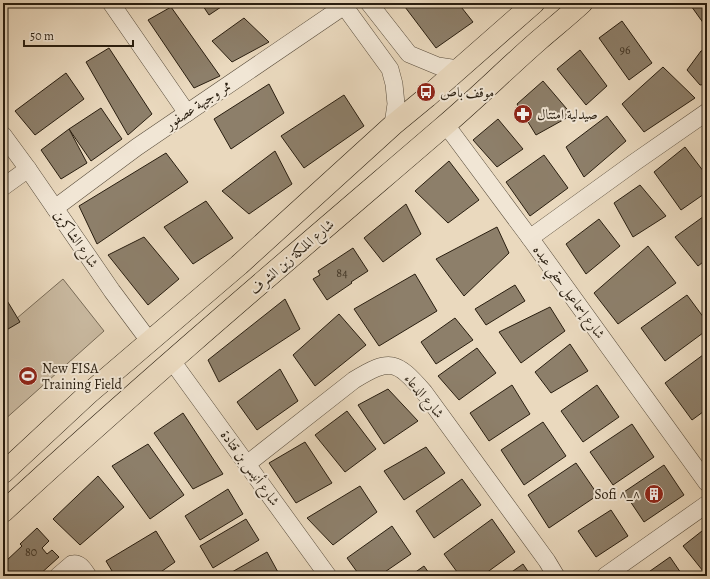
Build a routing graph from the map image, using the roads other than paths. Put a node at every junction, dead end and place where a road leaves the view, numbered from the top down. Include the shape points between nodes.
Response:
1 (111, 3) edge
2 (369, 3) edge
3 (534, 3) edge
4 (582, 3) edge
5 (343, 4) edge
6 (409, 54) junction
7 (390, 69) junction
8 (458, 70) junction
9 (187, 113) junction
10 (704, 119) edge
11 (393, 125) junction
12 (446, 125) junction
13 (3, 135) edge
14 (28, 169) junction
15 (3, 187) edge
16 (55, 208) junction
17 (530, 238) junction
18 (150, 342) junction
19 (172, 361) junction
20 (247, 464) junction
21 (3, 473) edge
22 (707, 482) edge
23 (707, 504) edge
24 (3, 512) edge
25 (58, 576) edge
26 (88, 576) edge
27 (328, 576) edge
28 (556, 576) edge
29 (605, 576) edge

1 - 9 street
2 - 6 street
3 - 8 main road, شارع الملكة زين الشرف
4 - 12 main road, شارع الملكة زين الشرف
5 - 7 street
5 - 9 street, ممر وجيهة عصفور
6 - 7 street via 401,65
6 - 8 street via 438,66
7 - 11 street via 396,104
8 - 11 main road, شارع الملكة زين الشرف
9 - 16 street, ممر وجيهة عصفور
10 - 17 street, شارع إسماعيل حقي عبده via 629,166
11 - 18 main road, شارع الملكة زين الشرف
12 - 17 street
12 - 19 main road, شارع الملكة زين الشرف
13 - 14 street, شارع الشاكرين
14 - 15 street
14 - 16 street, شارع الشاكرين
16 - 18 street, شارع الشاكرين
17 - 22 street, شارع إسماعيل حقي عبده
18 - 21 main road, شارع الملكة زين الشرف via 88,394
19 - 20 street, شارع أنيس بن قتادة
19 - 24 main road, شارع الملكة زين الشرف
20 - 27 street, شارع أنيس بن قتادة
20 - 28 street, شارع الدعاء via 354,380 372,369 386,365 399,367 428,397
23 - 29 street
25 - 26 street via 75,563 82,567

